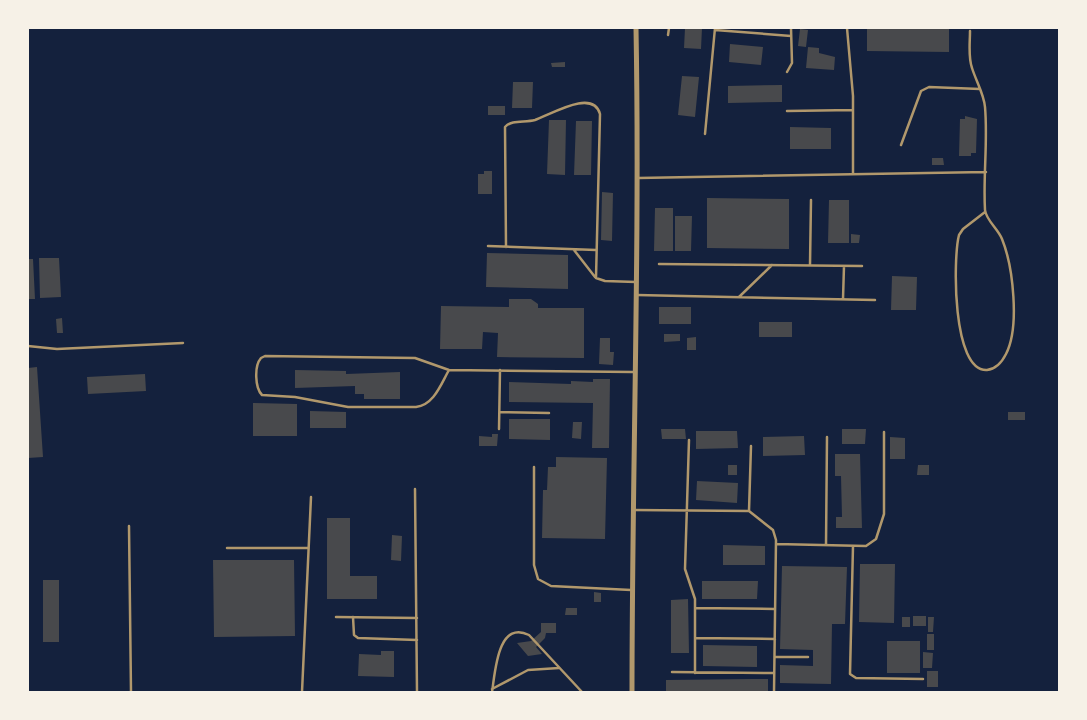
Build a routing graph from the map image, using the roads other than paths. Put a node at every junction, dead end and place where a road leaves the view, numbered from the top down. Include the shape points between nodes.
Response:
1 (636, 28) edge
2 (669, 28) edge
3 (791, 28) edge
4 (847, 28) edge
5 (715, 29) edge
6 (970, 31) dead end
7 (668, 35) dead end
8 (791, 36) junction
9 (787, 72) dead end
10 (980, 89) junction
11 (853, 110) junction
12 (787, 111) dead end
13 (705, 134) dead end
14 (902, 145) dead end
15 (986, 172) junction
16 (852, 174) junction
17 (638, 178) junction
18 (811, 200) dead end
19 (986, 212) junction
20 (488, 246) dead end
21 (506, 247) junction
22 (573, 249) junction
23 (596, 250) junction
24 (659, 264) dead end
25 (772, 265) junction
26 (810, 266) junction
27 (844, 266) junction
28 (862, 266) dead end
29 (596, 278) junction
30 (636, 282) junction
31 (635, 295) junction
32 (739, 297) junction
33 (843, 299) junction
34 (875, 300) dead end
35 (183, 343) dead end
36 (28, 346) edge
37 (449, 370) junction
38 (500, 370) junction
39 (633, 372) junction
40 (500, 412) junction
41 (549, 413) dead end
42 (500, 429) dead end
43 (884, 432) dead end
44 (827, 437) dead end
45 (689, 440) dead end
46 (750, 446) dead end
47 (534, 467) dead end
48 (415, 489) dead end
49 (310, 497) dead end
50 (632, 510) junction
51 (687, 511) junction
52 (749, 511) junction
53 (129, 526) dead end
54 (776, 544) junction
55 (826, 545) junction
56 (853, 546) junction
57 (228, 548) dead end
58 (308, 548) junction
59 (632, 590) junction
60 (695, 608) junction
61 (775, 608) junction
62 (336, 617) dead end
63 (353, 617) junction
64 (417, 618) junction
65 (695, 638) junction
66 (775, 639) junction
67 (417, 640) junction
68 (775, 656) junction
69 (808, 657) dead end
70 (559, 668) junction
71 (672, 672) dead end
72 (695, 672) junction
73 (774, 673) junction
74 (923, 679) dead end
75 (492, 691) edge
76 (131, 692) edge
77 (302, 692) edge
78 (417, 692) edge
79 (582, 692) edge
80 (632, 692) edge
81 (774, 692) edge

1 - 17 street
2 - 7 lane
3 - 8 lane
4 - 11 lane
5 - 8 lane
5 - 13 lane
6 - 10 lane via 970,61
8 - 9 lane via 792,63
10 - 14 lane via 925,88 919,94
10 - 15 lane via 985,107
11 - 12 lane
11 - 16 lane
15 - 16 lane
15 - 19 lane
16 - 17 lane
17 - 30 street
18 - 26 lane
19 - 19 lane via 1004,244 1015,316 1009,350 1002,362 987,370 969,358 960,333 956,294 959,235
20 - 21 lane
21 - 22 lane
21 - 23 lane via 505,127 509,123 535,120 584,102 595,105 600,114
22 - 23 lane
22 - 29 lane
23 - 29 lane
24 - 25 lane
25 - 26 lane
25 - 32 lane
26 - 27 lane
27 - 28 lane
27 - 33 lane
29 - 30 lane
30 - 31 street
31 - 32 lane
31 - 39 street
32 - 33 lane
33 - 34 lane
35 - 36 lane via 57,348
37 - 37 lane via 428,403 416,407 348,407 295,397 267,397 257,389 257,364 265,356 415,358
37 - 38 lane
38 - 39 lane
38 - 40 lane
39 - 50 street
40 - 41 lane
40 - 42 lane
43 - 56 lane via 883,522 872,543
44 - 55 lane
45 - 51 lane
46 - 52 lane
47 - 59 lane via 534,565 538,579 551,586
48 - 64 lane
49 - 58 lane
50 - 51 lane
50 - 59 street
51 - 52 lane
51 - 60 lane via 685,569 694,594
52 - 54 lane via 774,530
53 - 76 lane
54 - 55 lane
54 - 61 lane
55 - 56 lane
56 - 74 lane via 850,674 856,678
57 - 58 lane
58 - 77 lane
59 - 80 street
60 - 61 lane
60 - 65 lane
61 - 66 lane
62 - 63 lane
63 - 64 lane
63 - 67 lane via 354,636 358,638
64 - 67 lane
65 - 66 lane
65 - 72 lane
66 - 68 lane
67 - 78 lane
68 - 69 lane
68 - 73 lane
70 - 75 lane via 528,670
70 - 75 lane via 529,635 515,633 500,646
70 - 79 lane
71 - 72 lane
72 - 73 lane
73 - 81 lane

